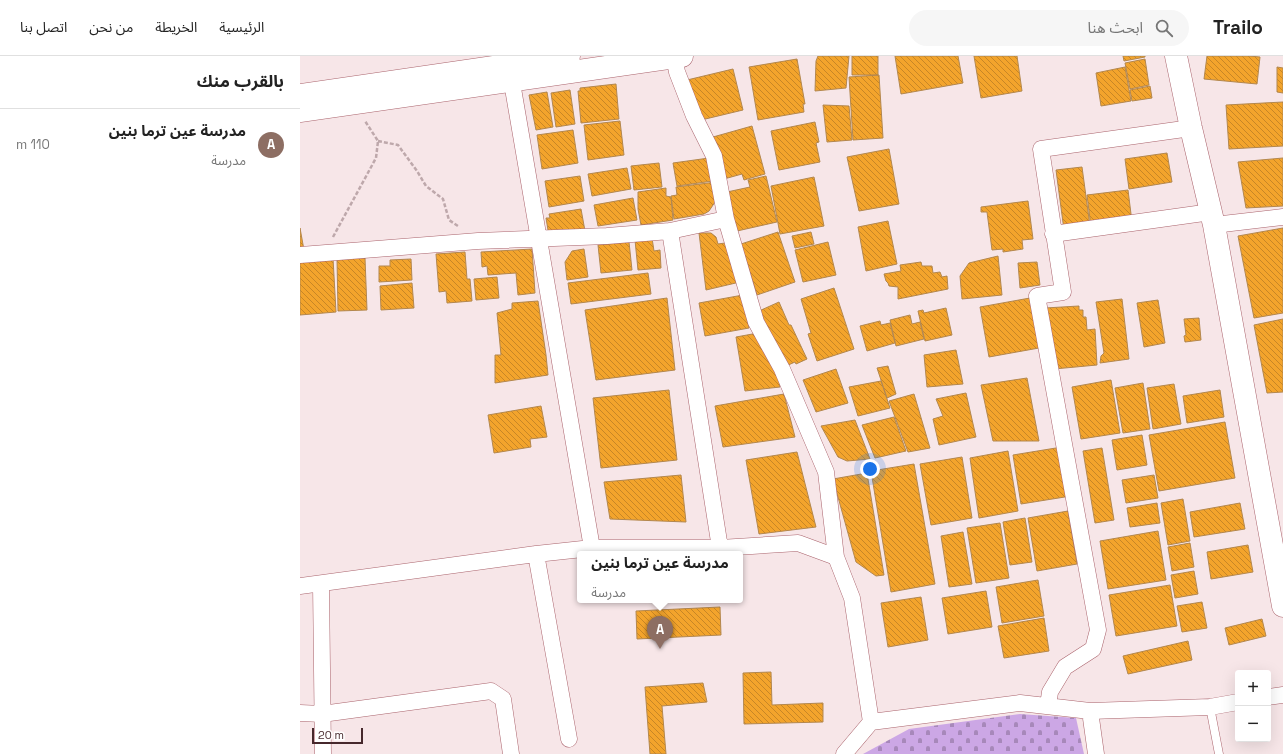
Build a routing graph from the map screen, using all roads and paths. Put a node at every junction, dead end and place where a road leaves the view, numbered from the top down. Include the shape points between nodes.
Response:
1 (568, 56) edge
2 (677, 56) edge
3 (1176, 56) edge
4 (510, 73) junction
5 (300, 95) edge
6 (336, 106) junction
7 (300, 111) edge
8 (1191, 128) junction
9 (378, 141) junction
10 (1283, 217) edge
11 (726, 219) junction
12 (1212, 219) junction
13 (670, 230) junction
14 (1053, 234) junction
15 (538, 239) junction
16 (478, 241) junction
17 (324, 254) junction
18 (300, 255) edge
19 (592, 548) junction
20 (720, 548) junction
21 (536, 554) junction
22 (836, 557) junction
23 (321, 584) junction
24 (300, 586) edge
25 (1283, 606) edge
26 (1283, 694) edge
27 (1271, 696) edge
28 (1235, 703) edge
29 (1048, 706) junction
30 (1210, 707) junction
31 (1090, 711) junction
32 (300, 713) edge
33 (322, 714) junction
34 (871, 722) junction
35 (569, 739) dead end
36 (323, 754) edge
37 (511, 754) edge
38 (844, 754) edge
39 (1096, 754) edge
40 (1219, 754) edge

1 - 4 main road
2 - 4 main road
2 - 11 street via 677,72 694,116 714,156
3 - 8 main road
4 - 5 main road
4 - 6 main road
4 - 15 street
6 - 7 main road
6 - 9 path via 367,121
8 - 12 main road
8 - 14 street via 1041,149
9 - 16 path via 398,145 426,186 443,199 449,220
9 - 17 path via 376,158
10 - 12 street
11 - 13 street
11 - 22 street via 756,322 782,369 826,472
12 - 14 street
12 - 25 main road
13 - 15 street
13 - 20 street
14 - 29 street via 1063,292 1037,296 1098,630 1093,649 1065,667 1050,692
15 - 16 street
15 - 19 street
16 - 17 street
17 - 18 street
19 - 20 street
19 - 21 street
20 - 22 street via 798,543
21 - 23 street
21 - 35 street
22 - 34 street via 852,598
23 - 24 street
23 - 33 street
26 - 27 street
28 - 30 street
29 - 31 street
29 - 34 street via 1020,704
30 - 31 street
30 - 40 lane
31 - 39 street
32 - 33 street
33 - 36 street
33 - 37 street via 491,691 503,699
34 - 38 street

